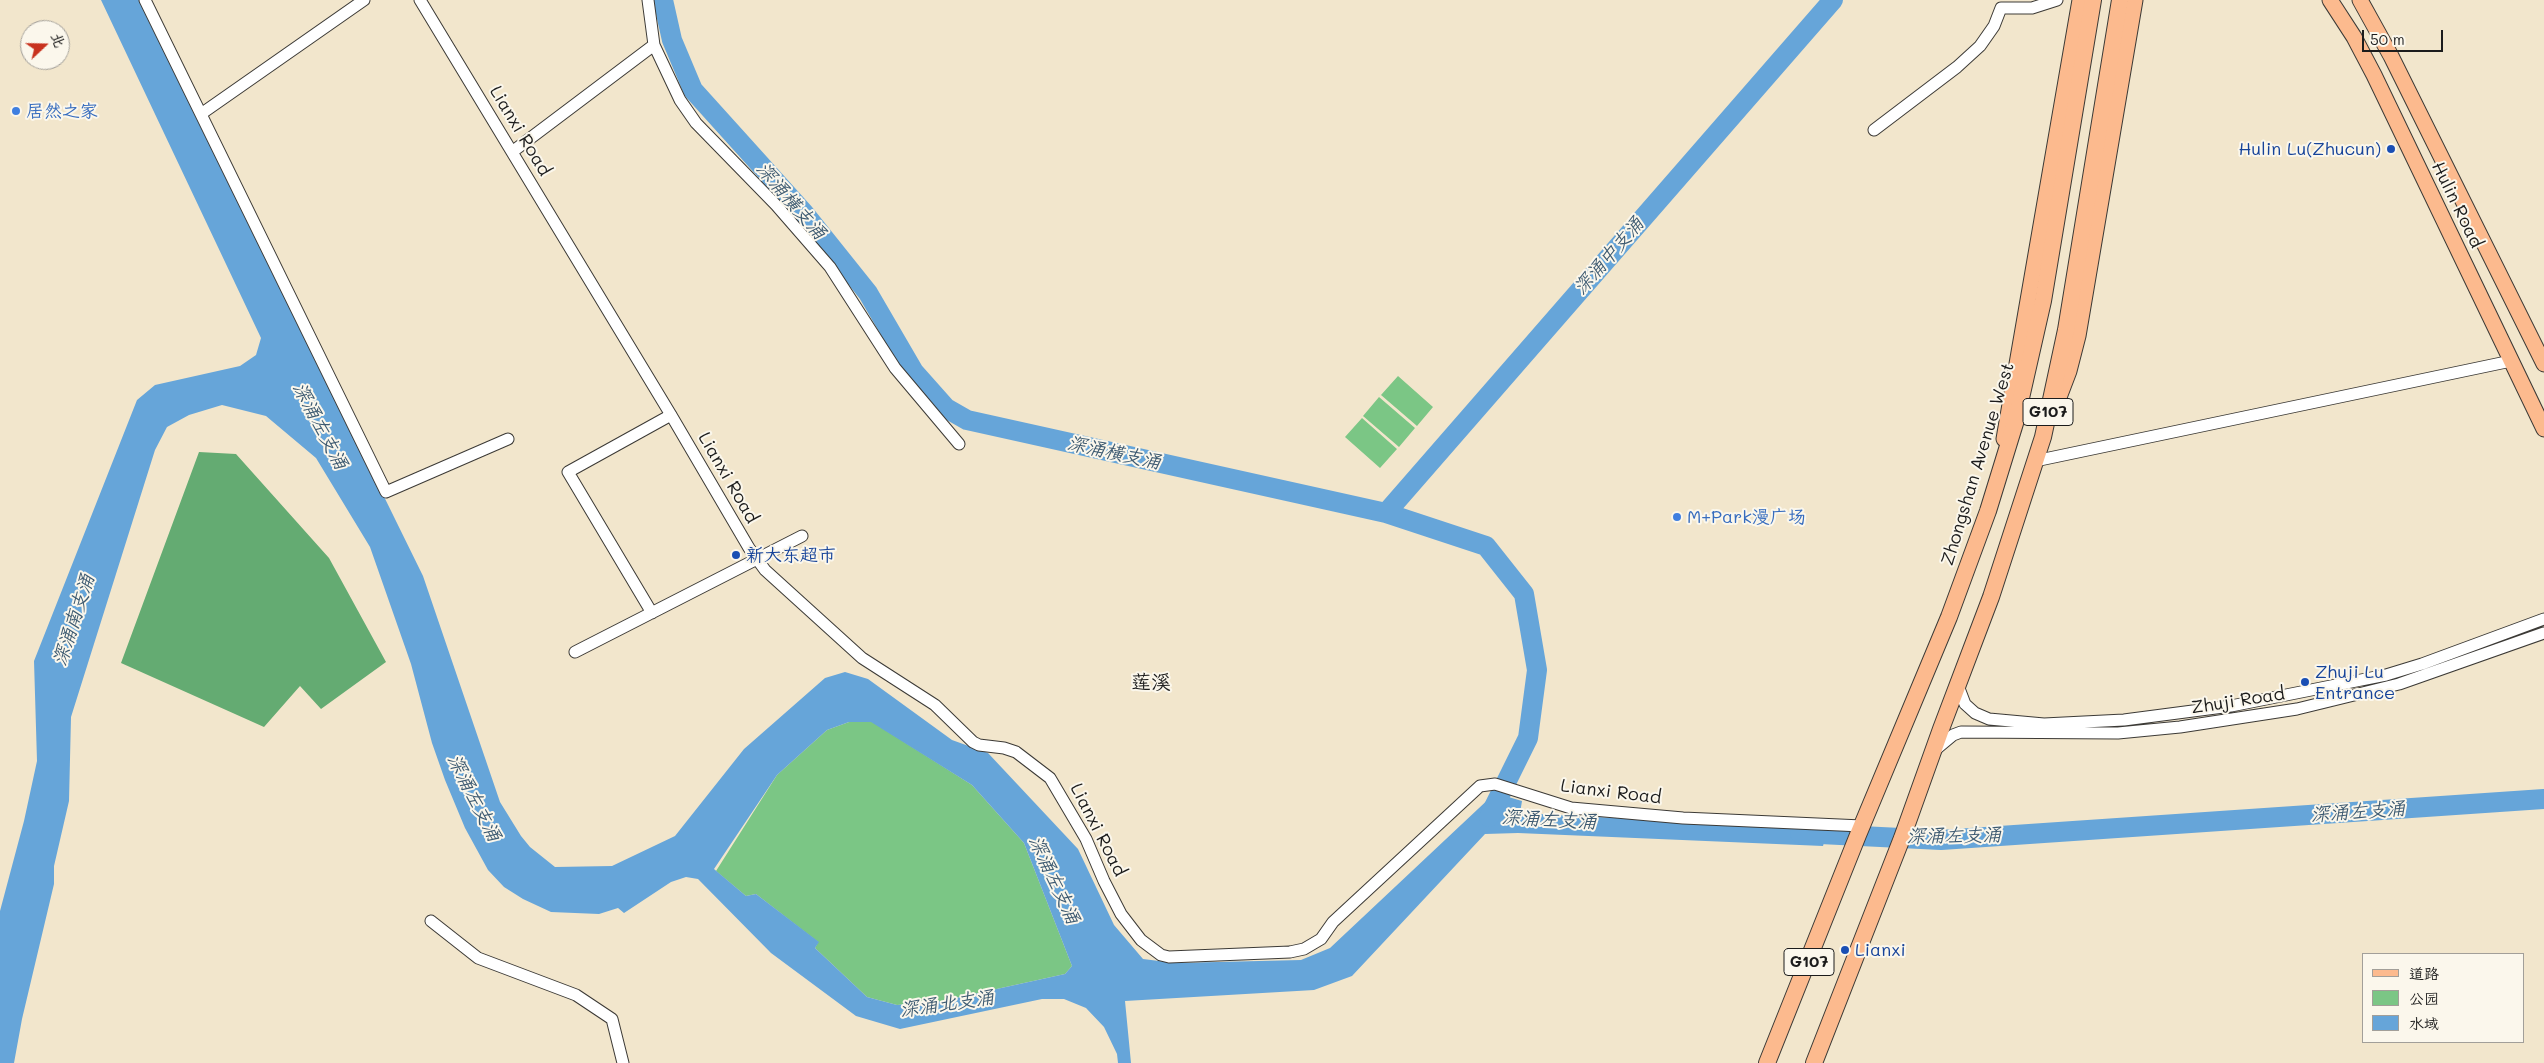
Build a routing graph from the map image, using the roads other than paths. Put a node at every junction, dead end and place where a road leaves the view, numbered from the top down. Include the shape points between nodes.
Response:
1 (145, 0) edge
2 (364, 0) edge
3 (420, 0) edge
4 (648, 0) edge
5 (2058, 0) edge
6 (2120, 0) edge
7 (2135, 0) edge
8 (2330, 0) edge
9 (2360, 0) edge
10 (2080, 1) edge
11 (654, 46) junction
12 (201, 114) junction
13 (1874, 130) dead end
14 (512, 152) junction
15 (2530, 335) junction
16 (2544, 347) edge
17 (2512, 361) junction
18 (2544, 364) edge
19 (671, 415) junction
20 (2544, 429) edge
21 (2043, 437) junction
22 (508, 439) dead end
23 (959, 444) dead end
24 (2036, 461) junction
25 (1998, 476) junction
26 (802, 536) dead end
27 (757, 559) junction
28 (652, 613) junction
29 (2544, 618) edge
30 (2544, 633) edge
31 (574, 652) dead end
32 (1957, 683) junction
33 (1932, 753) junction
34 (1860, 830) junction
35 (431, 921) dead end
36 (623, 1063) edge
37 (1768, 1063) edge
38 (1814, 1063) edge

1 - 12 street
2 - 12 street
3 - 14 street, Lianxi Road
4 - 11 street
5 - 13 street via 2032,8 2001,8 1994,26 1980,46 1957,68
6 - 21 highway, G107 via 2066,330
7 - 21 main road via 2078,336 2069,371
8 - 17 main road, Hulin Road via 2374,75
9 - 15 main road, Hulin Road
10 - 25 main road
10 - 25 highway, Zhongshan Avenue West / G107 via 2073,126 2031,364
11 - 14 street
11 - 23 street via 680,100 696,123 824,260 895,368
12 - 22 street via 386,492
14 - 19 street, Lianxi Road
15 - 16 street
15 - 18 main road, Hulin Road
17 - 20 main road, Hulin Road
17 - 24 street
19 - 27 street, Lianxi Road
19 - 28 street via 568,472
21 - 24 highway, G107
24 - 32 highway, G107 via 1991,597
25 - 34 highway, Zhongshan Avenue West / G107 via 1949,617
26 - 27 street
27 - 28 street
27 - 34 street, Lianxi Road via 792,597 862,658 935,705 973,742 1016,752 1050,778 1086,839 1121,914 1140,940 1169,957 1304,950 1321,939 1333,922 1480,786 1495,784 1570,808
28 - 31 street
29 - 32 street, Zhuji Road via 2386,675 2231,706 2124,720 2044,724 1989,718 1975,713 1965,704
30 - 33 street, Zhuji Road via 2399,684 2298,709 2118,733 1961,732 1944,741
32 - 33 highway, G107
33 - 38 highway, G107
34 - 37 highway, G107
35 - 36 street via 478,958 576,995 612,1018

